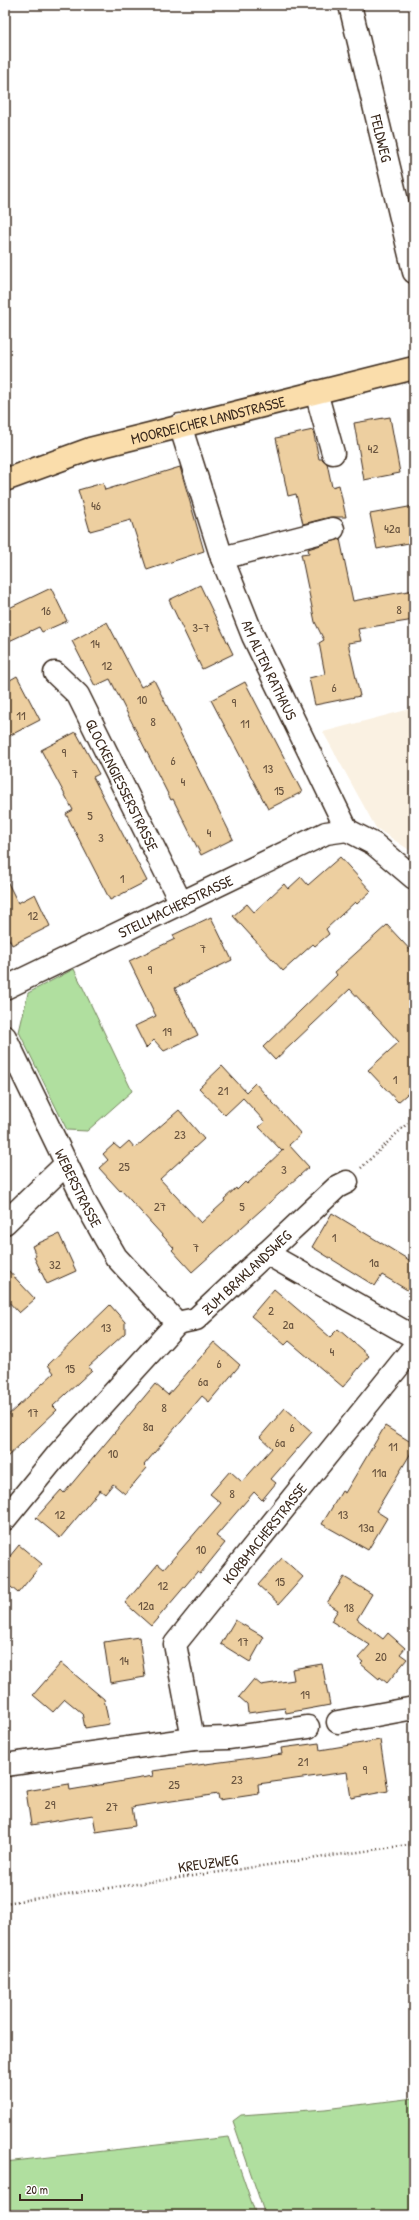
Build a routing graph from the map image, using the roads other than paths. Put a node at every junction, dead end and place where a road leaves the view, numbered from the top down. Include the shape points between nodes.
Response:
1 (350, 5) edge
2 (414, 272) edge
3 (414, 368) edge
4 (316, 392) junction
5 (180, 425) junction
6 (333, 453) dead end
7 (5, 480) edge
8 (333, 529) dead end
9 (222, 558) junction
10 (55, 673) dead end
11 (347, 830) junction
12 (414, 878) edge
13 (181, 903) junction
14 (5, 988) edge
15 (5, 1037) edge
16 (66, 1164) junction
17 (347, 1182) road end
18 (5, 1223) edge
19 (266, 1253) junction
20 (177, 1323) junction
21 (414, 1337) edge
22 (414, 1347) edge
23 (5, 1519) edge
24 (414, 1708) edge
25 (338, 1722) dead end
26 (308, 1727) dead end
27 (194, 1739) junction
28 (5, 1765) edge

1 - 2 street, FELDWEG
3 - 4 main road, MOORDEICHER LANDSTRASSE
4 - 5 main road, MOORDEICHER LANDSTRASSE
4 - 6 street
5 - 7 main road, MOORDEICHER LANDSTRASSE via 90,449
5 - 9 street, AM ALTEN RATHAUS
8 - 9 street
9 - 11 street, AM ALTEN RATHAUS via 253,636
10 - 13 street, GLOCKENGIESSERSTRASSE via 78,695
11 - 12 street via 374,844
11 - 13 street, STELLMACHERSTRASSE via 326,833
13 - 14 street, STELLMACHERSTRASSE
15 - 16 street, WEBERSTRASSE
16 - 18 street
16 - 20 street, WEBERSTRASSE via 116,1257
17 - 19 street, ZUM BRAKLANDSWEG via 337,1187
19 - 20 street, ZUM BRAKLANDSWEG via 196,1319
19 - 21 street
20 - 23 street via 58,1454
22 - 27 street, KORBMACHERSTRASSE via 175,1644
24 - 25 street
26 - 27 street via 228,1738
27 - 28 street

